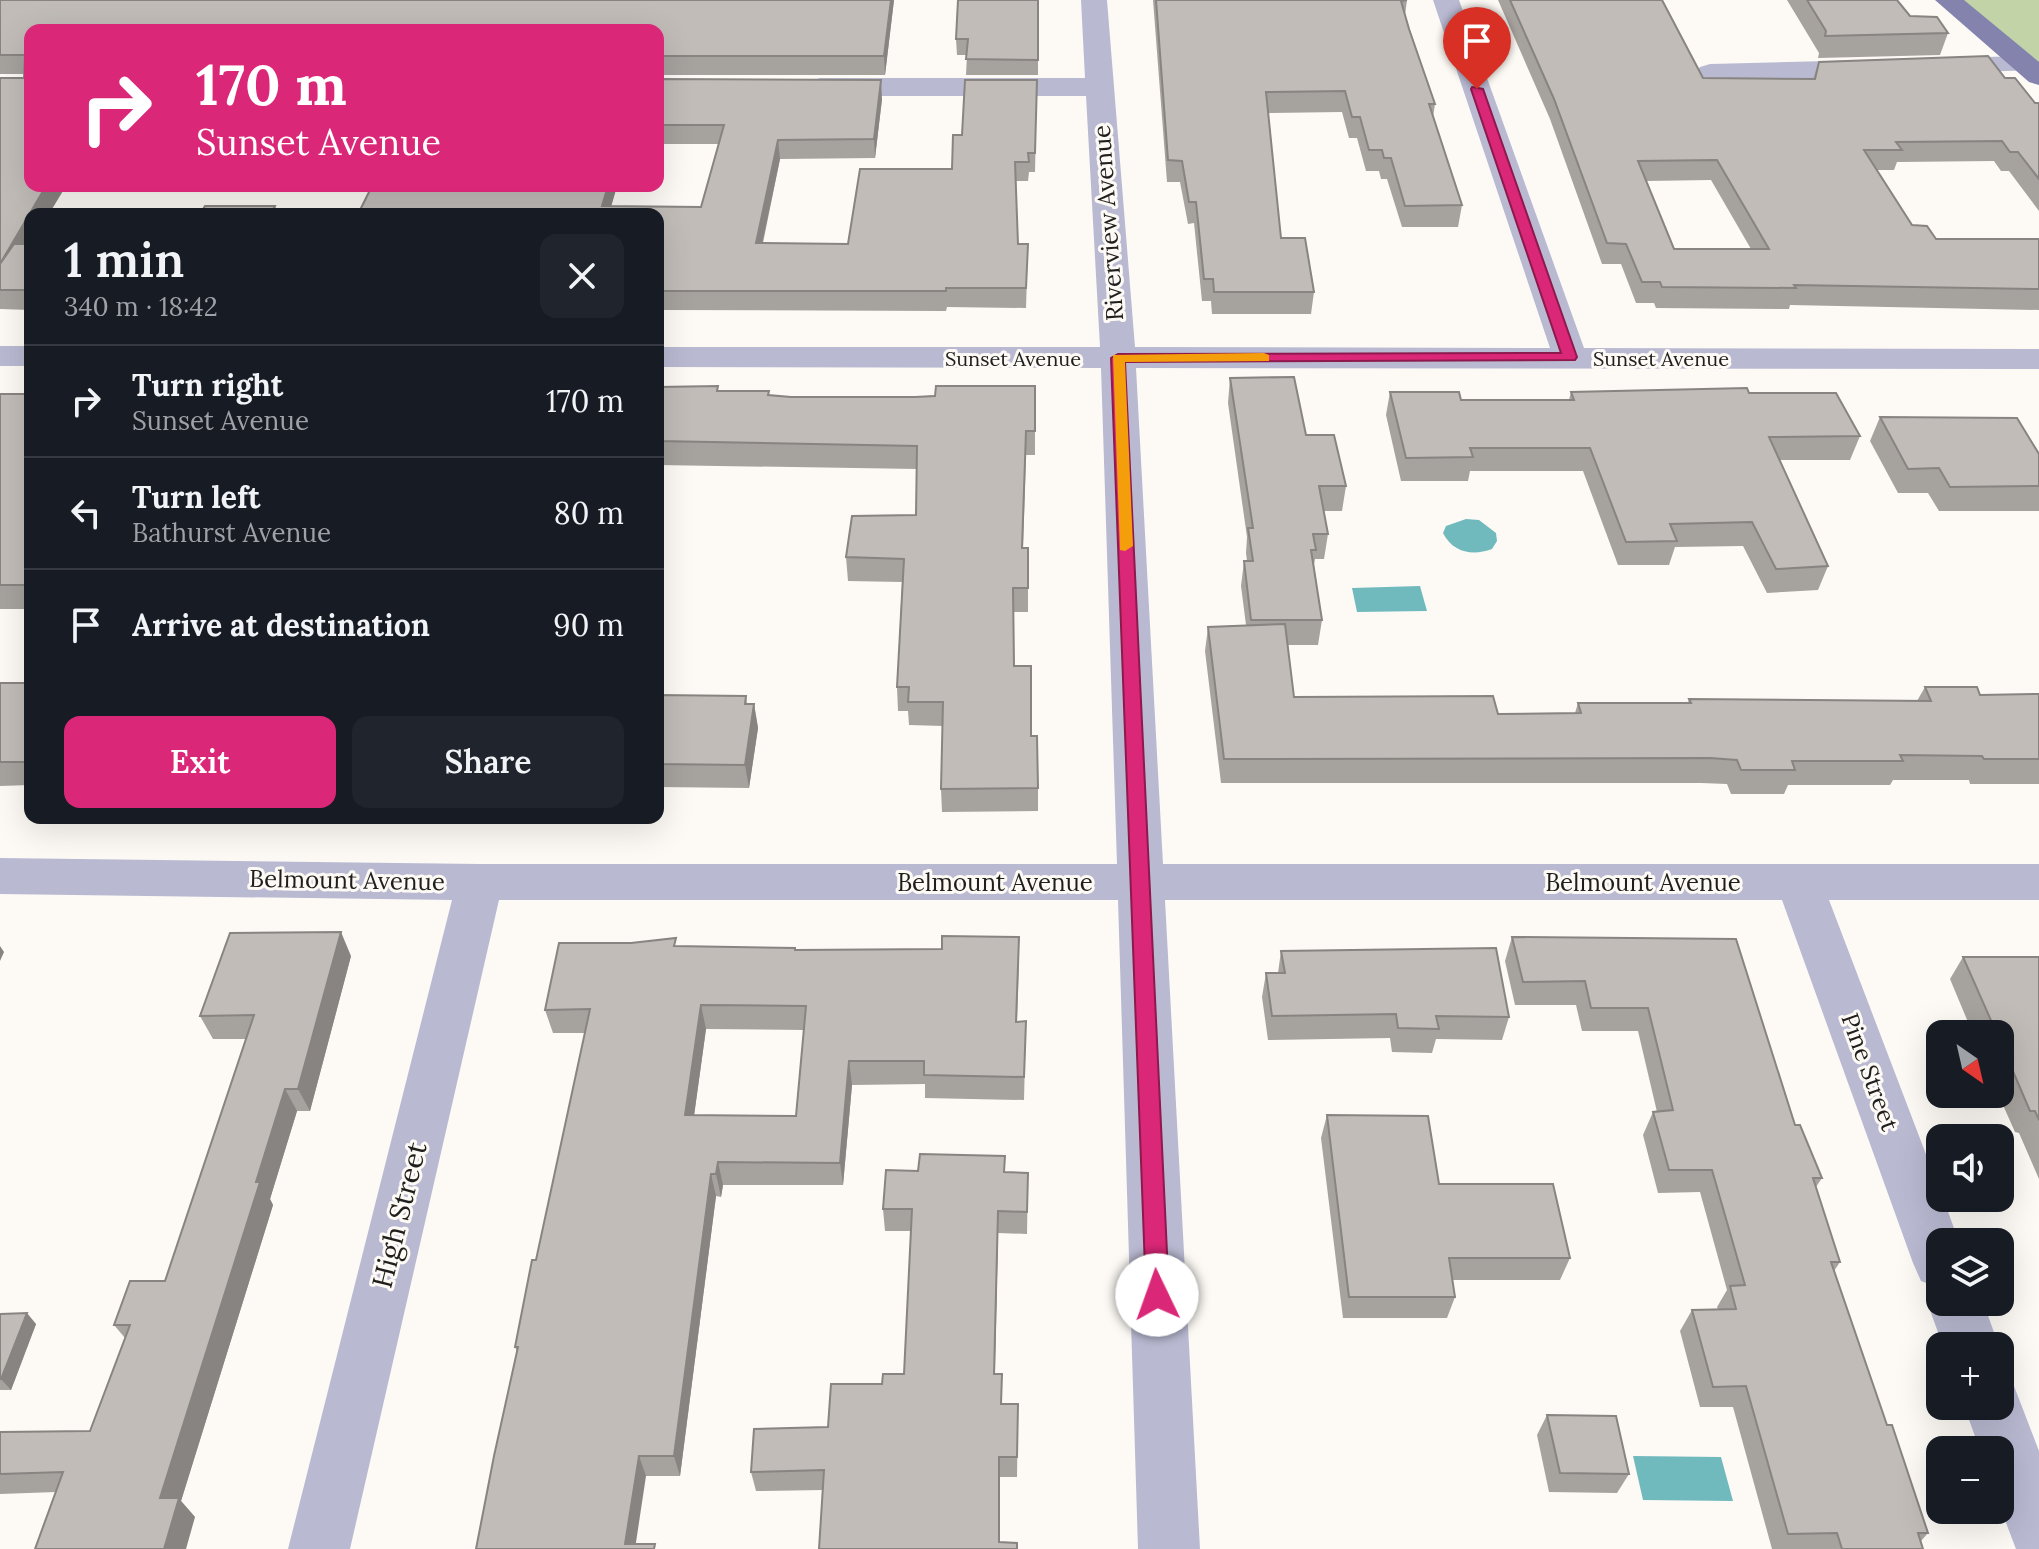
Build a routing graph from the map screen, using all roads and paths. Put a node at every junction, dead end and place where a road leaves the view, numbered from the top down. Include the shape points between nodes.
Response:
1 (1094, 0) edge
2 (1446, 0) edge
3 (1948, 0) edge
4 (2031, 70) edge
5 (1710, 73) dead end
6 (799, 87) edge
7 (1098, 87) junction
8 (0, 356) edge
9 (24, 356) edge
10 (664, 357) edge
11 (1570, 357) junction
12 (1118, 358) junction
13 (2039, 359) edge
14 (0, 876) edge
15 (480, 882) junction
16 (1138, 882) junction
17 (1799, 882) junction
18 (2039, 882) edge
19 (1927, 1228) edge
20 (1998, 1420) edge
21 (2039, 1531) edge
22 (319, 1549) edge
23 (1169, 1549) edge

1 - 7 street, Riverview Avenue
2 - 11 street
3 - 4 main road
4 - 5 street
6 - 7 street
7 - 12 street, Riverview Avenue
8 - 9 street
10 - 12 street, Sunset Avenue
11 - 12 street, Sunset Avenue
11 - 13 street, Sunset Avenue
12 - 16 street, Riverview Avenue
14 - 15 street, Belmount Avenue
15 - 16 street, Belmount Avenue
15 - 22 street, High Street
16 - 17 street, Belmount Avenue
16 - 23 street, Riverview Avenue
17 - 18 street, Belmount Avenue
17 - 19 street, Pine Street
20 - 21 street

